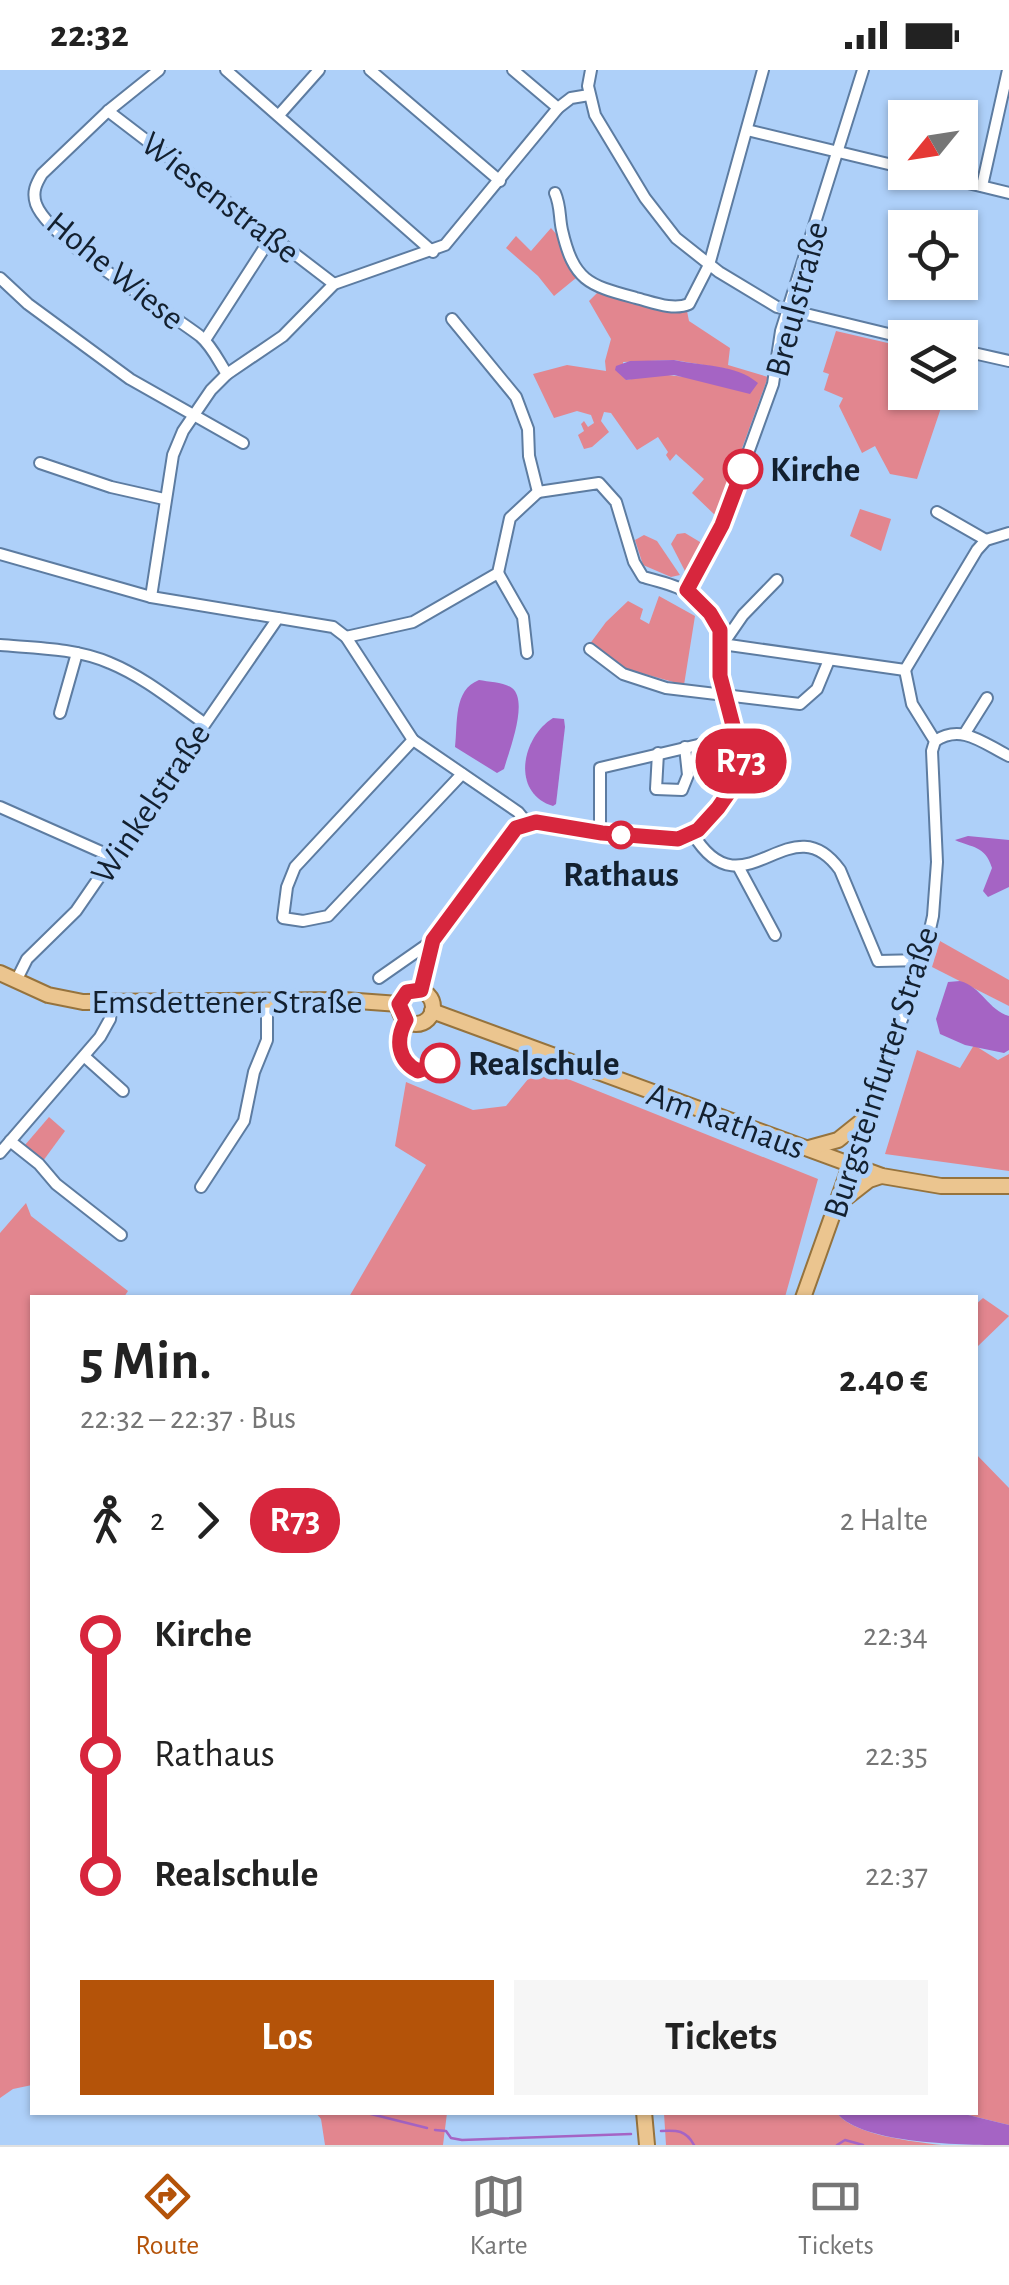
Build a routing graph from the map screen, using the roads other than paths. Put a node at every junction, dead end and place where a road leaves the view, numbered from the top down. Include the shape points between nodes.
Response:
1 (159, 70) edge
2 (226, 70) edge
3 (319, 70) edge
4 (370, 70) edge
5 (513, 70) edge
6 (591, 70) edge
7 (762, 70) edge
8 (864, 70) edge
9 (1008, 70) edge
10 (589, 95) junction
11 (558, 108) junction
12 (108, 111) junction
13 (279, 115) junction
14 (746, 130) junction
15 (839, 153) junction
16 (888, 164) edge
17 (500, 181) junction
18 (978, 185) edge
19 (982, 186) junction
20 (555, 193) dead end
21 (1009, 193) edge
22 (272, 236) junction
23 (433, 252) junction
24 (710, 265) junction
25 (0, 278) edge
26 (334, 284) junction
27 (787, 311) junction
28 (452, 319) dead end
29 (888, 334) edge
30 (205, 340) junction
31 (978, 354) edge
32 (1009, 362) edge
33 (228, 374) junction
34 (194, 412) junction
35 (243, 442) dead end
36 (40, 463) dead end
37 (538, 492) junction
38 (164, 500) junction
39 (937, 512) dead end
40 (1009, 533) edge
41 (986, 540) junction
42 (0, 554) edge
43 (498, 573) junction
44 (776, 580) dead end
45 (687, 590) junction
46 (151, 597) junction
47 (278, 618) junction
48 (346, 637) junction
49 (722, 644) junction
50 (0, 646) edge
51 (590, 650) dead end
52 (527, 652) dead end
53 (76, 653) junction
54 (829, 660) junction
55 (905, 670) junction
56 (724, 693) junction
57 (986, 698) dead end
58 (60, 713) dead end
59 (204, 723) junction
60 (966, 734) junction
61 (736, 736) junction
62 (413, 740) junction
63 (935, 742) junction
64 (685, 747) junction
65 (658, 753) junction
66 (1009, 756) edge
67 (462, 774) junction
68 (0, 807) edge
69 (527, 823) junction
70 (600, 833) junction
71 (692, 834) junction
72 (114, 858) junction
73 (738, 868) junction
74 (775, 935) dead end
75 (433, 940) junction
76 (923, 960) junction
77 (0, 973) edge
78 (379, 978) dead end
79 (16, 982) junction
80 (421, 990) junction
81 (267, 1002) junction
82 (112, 1004) junction
83 (399, 1004) junction
84 (432, 1011) junction
85 (84, 1056) junction
86 (123, 1091) dead end
87 (868, 1116) junction
88 (10, 1141) junction
89 (804, 1149) junction
90 (0, 1153) edge
91 (850, 1166) junction
92 (882, 1176) junction
93 (1009, 1186) edge
94 (201, 1187) dead end
95 (836, 1206) junction
96 (121, 1235) dead end
97 (804, 1295) edge
98 (644, 2115) edge
99 (648, 2145) edge

1 - 12 street, Hohe Wiese
2 - 13 street
3 - 13 street
4 - 17 street
5 - 11 street
6 - 10 street
7 - 14 street
8 - 15 street, Breulstraße
9 - 19 street
10 - 11 street
10 - 24 street via 654,210
11 - 17 street
12 - 22 street, Wiesenstraße
12 - 30 street, Hohe Wiese via 42,174 35,185 37,206 59,233
13 - 23 street
14 - 15 street
14 - 24 street
15 - 16 street
15 - 27 street, Breulstraße
17 - 23 street
18 - 19 street
19 - 21 street
20 - 24 street via 577,270 603,289 682,307
22 - 26 street, Wiesenstraße
22 - 30 street, Hohe Wiese
23 - 26 street
24 - 27 street
25 - 34 street via 130,379
26 - 33 street via 283,336
27 - 29 street
27 - 45 street, Breulstraße via 774,384 722,525
28 - 37 street via 516,398
30 - 33 street, Hohe Wiese
31 - 32 street
33 - 34 street
34 - 35 street
34 - 38 street via 173,455
36 - 38 street
37 - 43 street via 510,518
37 - 45 street via 599,482 616,502 642,576
38 - 46 street
39 - 41 street
40 - 41 street
41 - 55 street
42 - 46 street
43 - 48 street via 413,622
43 - 52 street via 523,617
44 - 49 street
45 - 49 street via 716,621
46 - 47 street
47 - 48 street via 333,627
47 - 59 street, Winkelstraße
48 - 62 street
49 - 54 street
49 - 56 street
50 - 53 street
51 - 56 street via 623,674 666,688
53 - 58 street
53 - 59 street via 134,675
54 - 55 street
54 - 56 street via 817,688 800,704
55 - 63 street via 912,704
56 - 61 street
57 - 60 street
59 - 72 street, Winkelstraße
60 - 63 street
60 - 66 street
61 - 64 street
61 - 71 street via 739,778
62 - 67 street
62 - 67 street via 295,867 283,918 328,916
63 - 76 street, Burgsteinfurter Straße via 937,862
64 - 65 street
64 - 65 street via 682,790 656,789
65 - 70 street via 600,768
67 - 69 street
68 - 72 street
69 - 70 street
69 - 75 street, Emsdettener Straße via 505,839
70 - 71 street via 678,839
71 - 73 street via 707,855
72 - 79 street, Winkelstraße via 76,911 27,959
73 - 74 street
73 - 76 street via 782,848 818,851 840,870 878,961
75 - 78 street, Emsdettener Straße
75 - 80 street, Emsdettener Straße
76 - 87 street, Burgsteinfurter Straße
77 - 79 main road, Emsdettener Straße
79 - 82 main road, Emsdettener Straße via 48,995
80 - 83 main road via 407,992
80 - 84 main road
81 - 82 main road, Emsdettener Straße
81 - 83 main road, Emsdettener Straße
81 - 94 street via 266,1040 244,1121
82 - 85 street via 110,1019
83 - 84 main road via 412,1023
84 - 89 main road, Am Rathaus
85 - 86 street
85 - 88 street
87 - 89 main road via 838,1140
87 - 91 street, Burgsteinfurter Straße
88 - 90 street
88 - 96 street
89 - 91 main road, Am Rathaus
91 - 92 main road, Am Rathaus
91 - 95 main road, Burgsteinfurter Straße
92 - 93 main road, Am Rathaus via 941,1186
92 - 95 main road
95 - 97 main road, Burgsteinfurter Straße
98 - 99 main road

